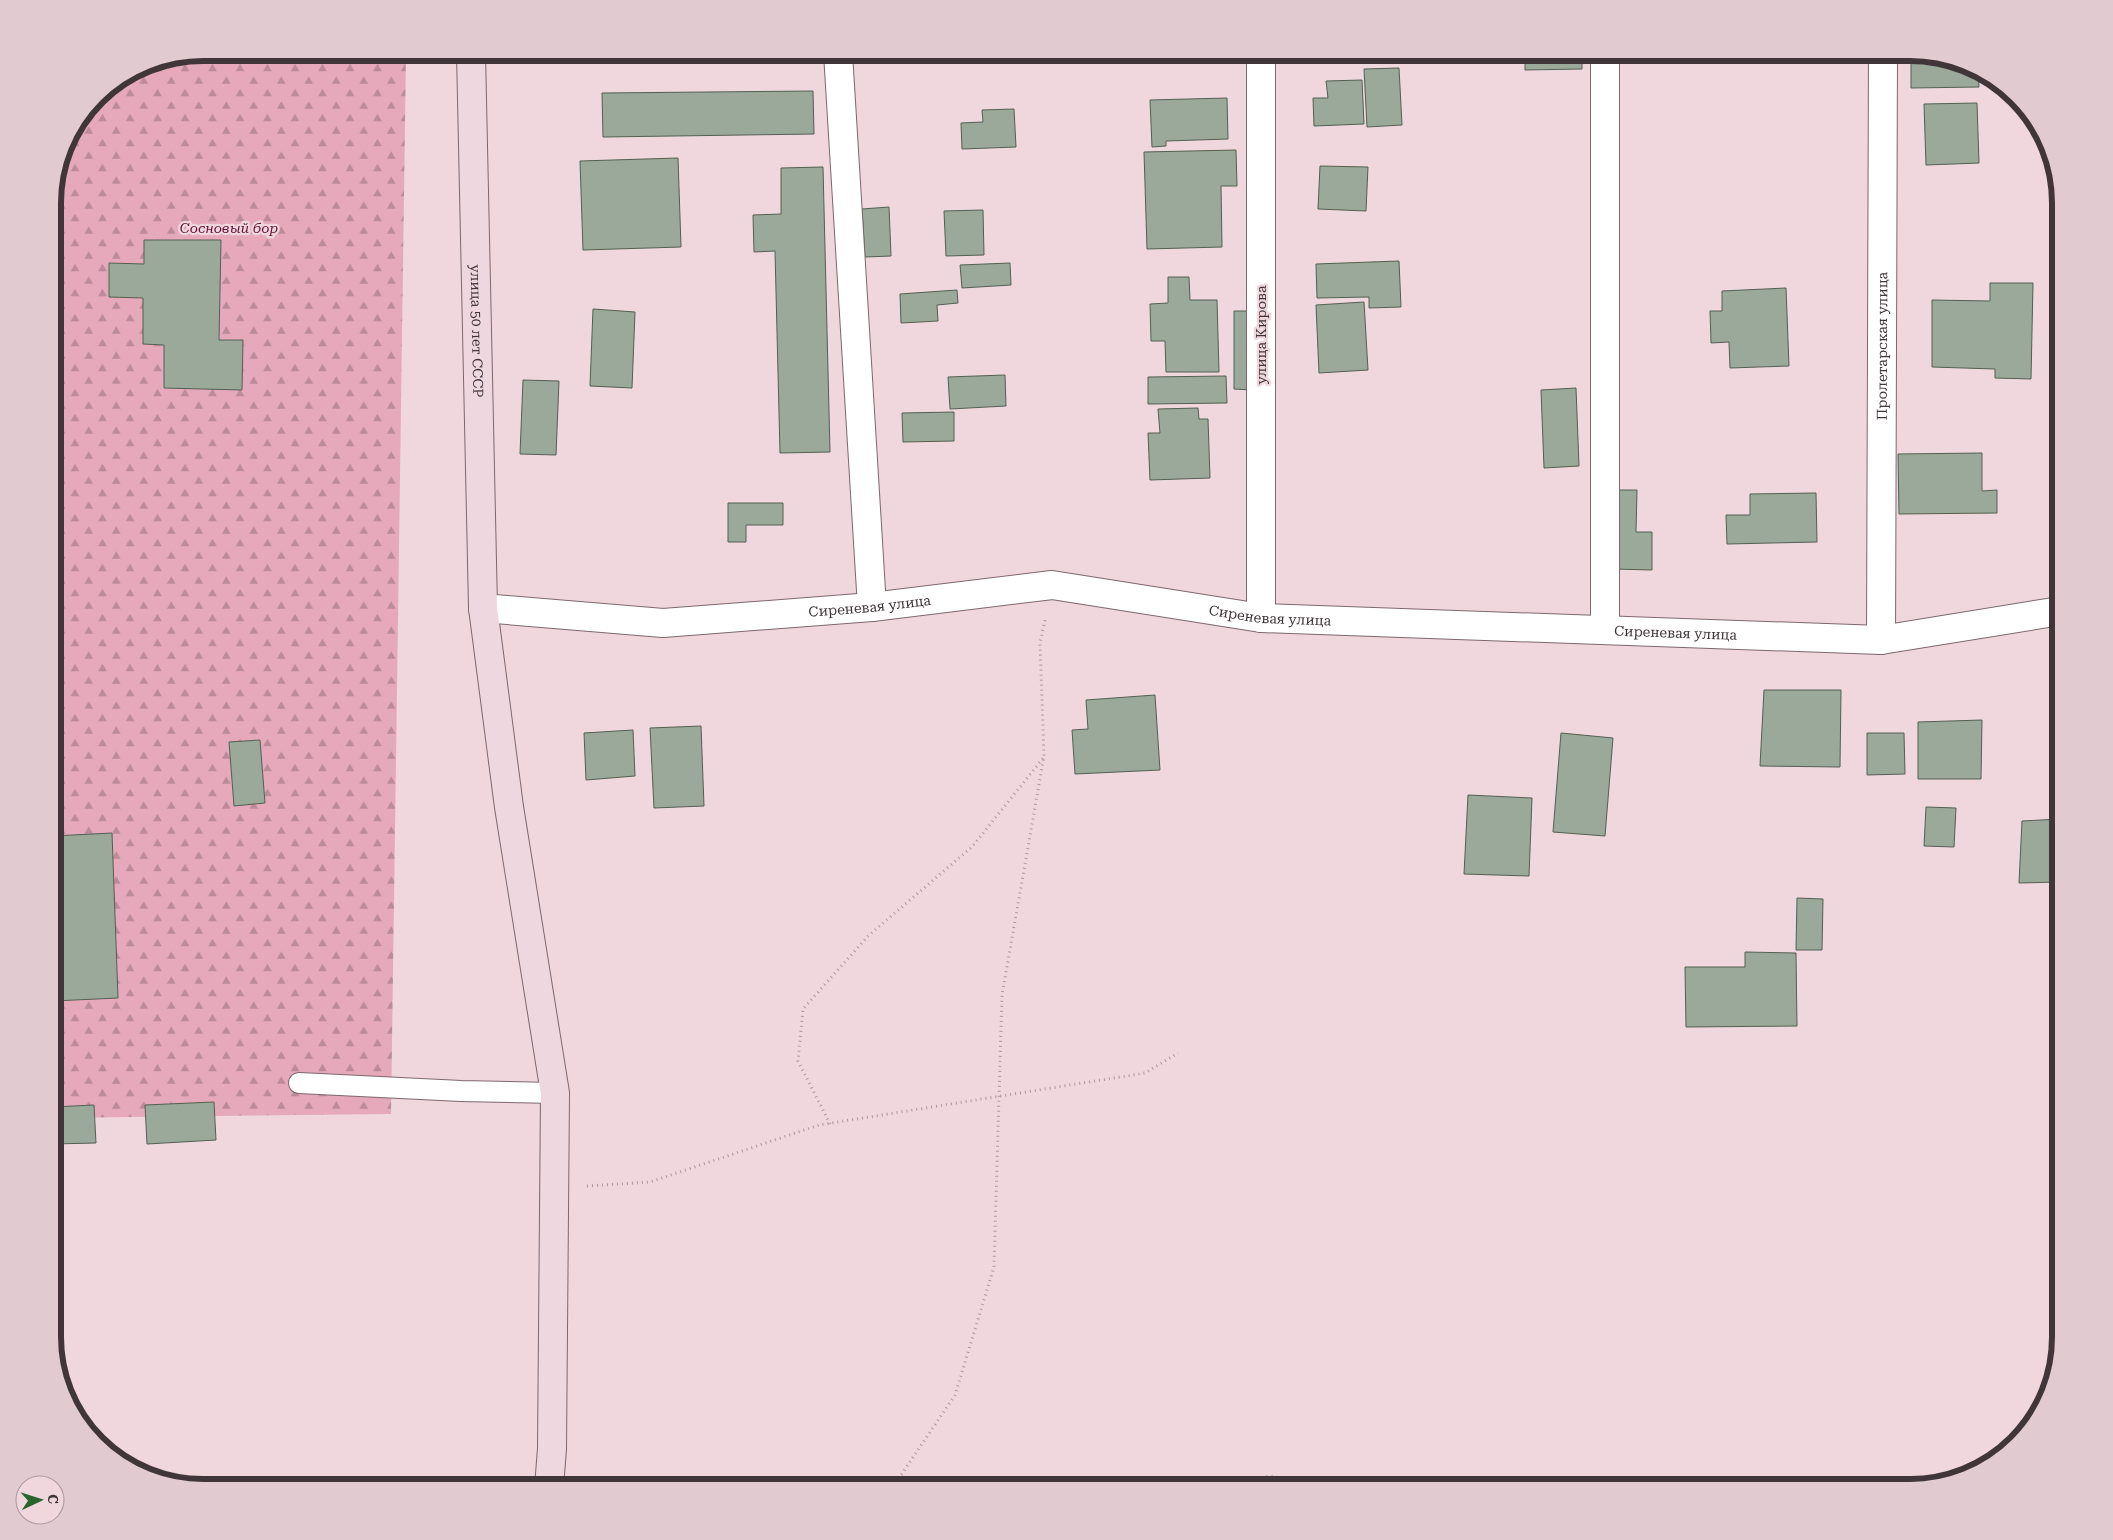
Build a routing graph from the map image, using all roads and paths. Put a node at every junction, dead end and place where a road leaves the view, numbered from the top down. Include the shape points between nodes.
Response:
1 (471, 61) edge
2 (839, 61) edge
3 (1260, 61) edge
4 (1604, 61) edge
5 (1883, 61) edge
6 (1052, 585) junction
7 (872, 607) junction
8 (482, 608) junction
9 (2052, 612) edge
10 (1260, 618) junction
11 (1605, 629) junction
12 (1881, 640) junction
13 (1044, 756) junction
14 (1178, 1054) dead end
15 (299, 1083) dead end
16 (555, 1093) junction
17 (999, 1097) junction
18 (830, 1124) junction
19 (554, 1188) junction
20 (1269, 1476) joint
21 (550, 1479) edge
22 (899, 1479) edge
23 (1259, 1479) edge
24 (1290, 1479) edge

1 - 8 street, улица 50 лет СССР
2 - 7 street
3 - 10 street, улица Кирова
4 - 11 street
5 - 12 street, Пролетарская улица
6 - 7 street, Сиреневая улица
6 - 10 street, Сиреневая улица
6 - 13 path via 1040,643
7 - 8 street, Сиреневая улица via 664,623
8 - 16 street, улица 50 лет СССР via 509,807
9 - 12 street, Сиреневая улица
10 - 11 street, Сиреневая улица
11 - 12 street, Сиреневая улица
13 - 17 path via 1002,994
13 - 18 path via 972,847 868,936 803,1009 798,1061
14 - 17 path via 1145,1074
15 - 16 lane
16 - 19 street, улица 50 лет СССР
17 - 18 path
17 - 22 path via 994,1267 955,1395
18 - 19 path via 650,1182
19 - 21 street, улица 50 лет СССР
20 - 23 path
20 - 24 path

